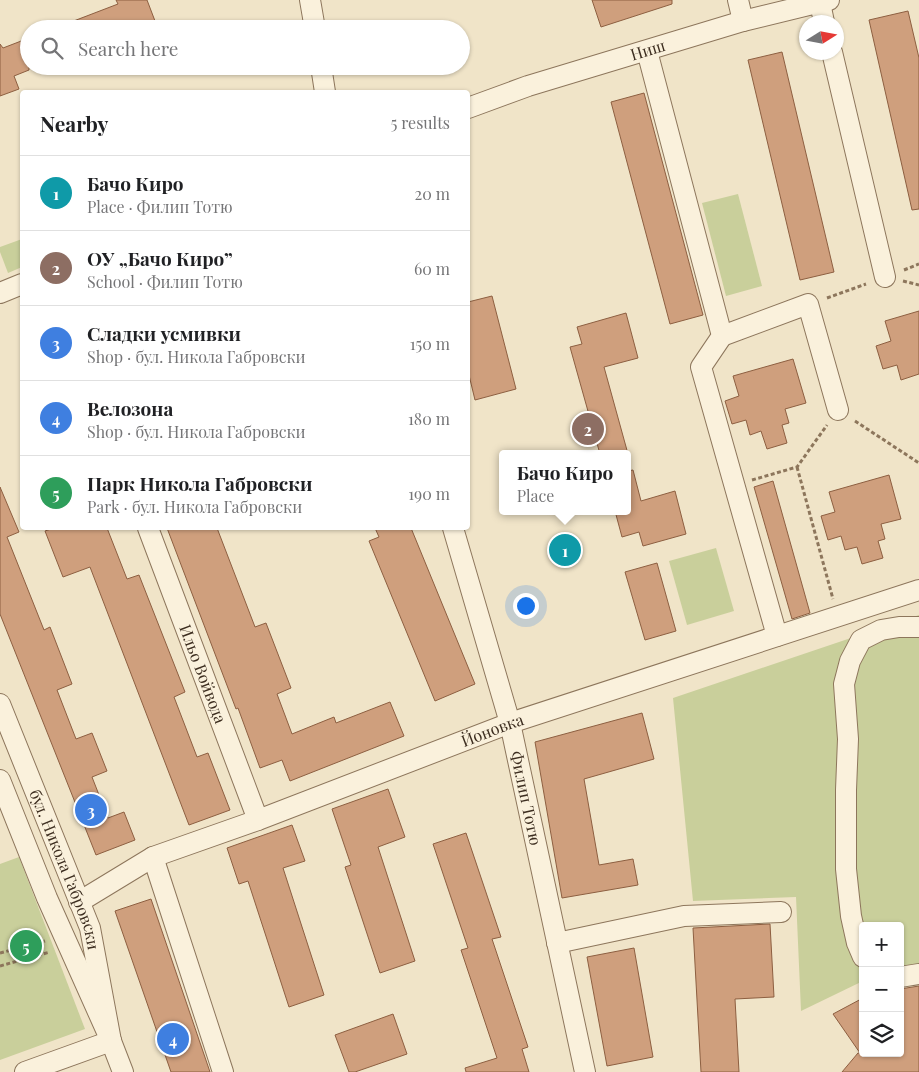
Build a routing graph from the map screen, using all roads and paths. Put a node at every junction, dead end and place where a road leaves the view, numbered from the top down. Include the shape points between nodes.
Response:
1 (310, 0) edge
2 (738, 0) edge
3 (824, 1) edge
4 (824, 15) edge
5 (313, 20) edge
6 (743, 21) junction
7 (647, 51) junction
8 (834, 60) edge
9 (322, 75) edge
10 (325, 90) edge
11 (470, 107) edge
12 (885, 277) junction
13 (20, 285) edge
14 (919, 285) edge
15 (0, 293) edge
16 (808, 304) junction
17 (722, 336) junction
18 (838, 410) junction
19 (919, 463) edge
20 (797, 467) junction
21 (734, 485) junction
22 (149, 530) edge
23 (454, 530) edge
24 (919, 590) edge
25 (838, 616) junction
26 (919, 627) edge
27 (776, 636) junction
28 (0, 704) edge
29 (510, 723) junction
30 (0, 780) edge
31 (258, 820) junction
32 (153, 857) junction
33 (79, 902) junction
34 (781, 912) dead end
35 (557, 944) junction
36 (69, 947) junction
37 (859, 949) edge
38 (0, 966) edge
39 (919, 974) edge
40 (904, 976) edge
41 (111, 1041) junction
42 (25, 1072) edge
43 (123, 1072) edge
44 (223, 1072) edge
45 (585, 1072) edge

1 - 5 street
2 - 6 street
3 - 4 street
3 - 6 street, Ниш
6 - 7 street, Ниш
7 - 11 street, Ниш via 528,86
7 - 17 street
8 - 12 street
9 - 10 street
12 - 14 path
12 - 16 path
13 - 15 street
16 - 17 street
16 - 18 street
17 - 21 street via 701,367
18 - 19 path
18 - 20 path
20 - 21 path
20 - 25 path
21 - 27 street
22 - 31 street, Ильо Войвода
23 - 29 street, Филип Тотю
24 - 25 street, Йоновка
25 - 27 street, Йоновка
26 - 37 street via 881,630 861,640 850,661 844,684 848,738 846,869 851,916
27 - 29 street, Йоновка
28 - 33 street, бул. Никола Габровски
29 - 31 street, Йоновка
29 - 35 street, Филип Тотю
30 - 36 street, бул. Никола Габровски
31 - 32 street, Йоновка
32 - 33 street, Йоновка
32 - 44 street
33 - 41 street, бул. Никола Габровски via 90,928
34 - 35 street via 684,916
35 - 45 street, Филип Тотю
36 - 38 path
36 - 41 street, бул. Никола Габровски
39 - 40 street
41 - 42 street
41 - 43 street, бул. Никола Габровски

